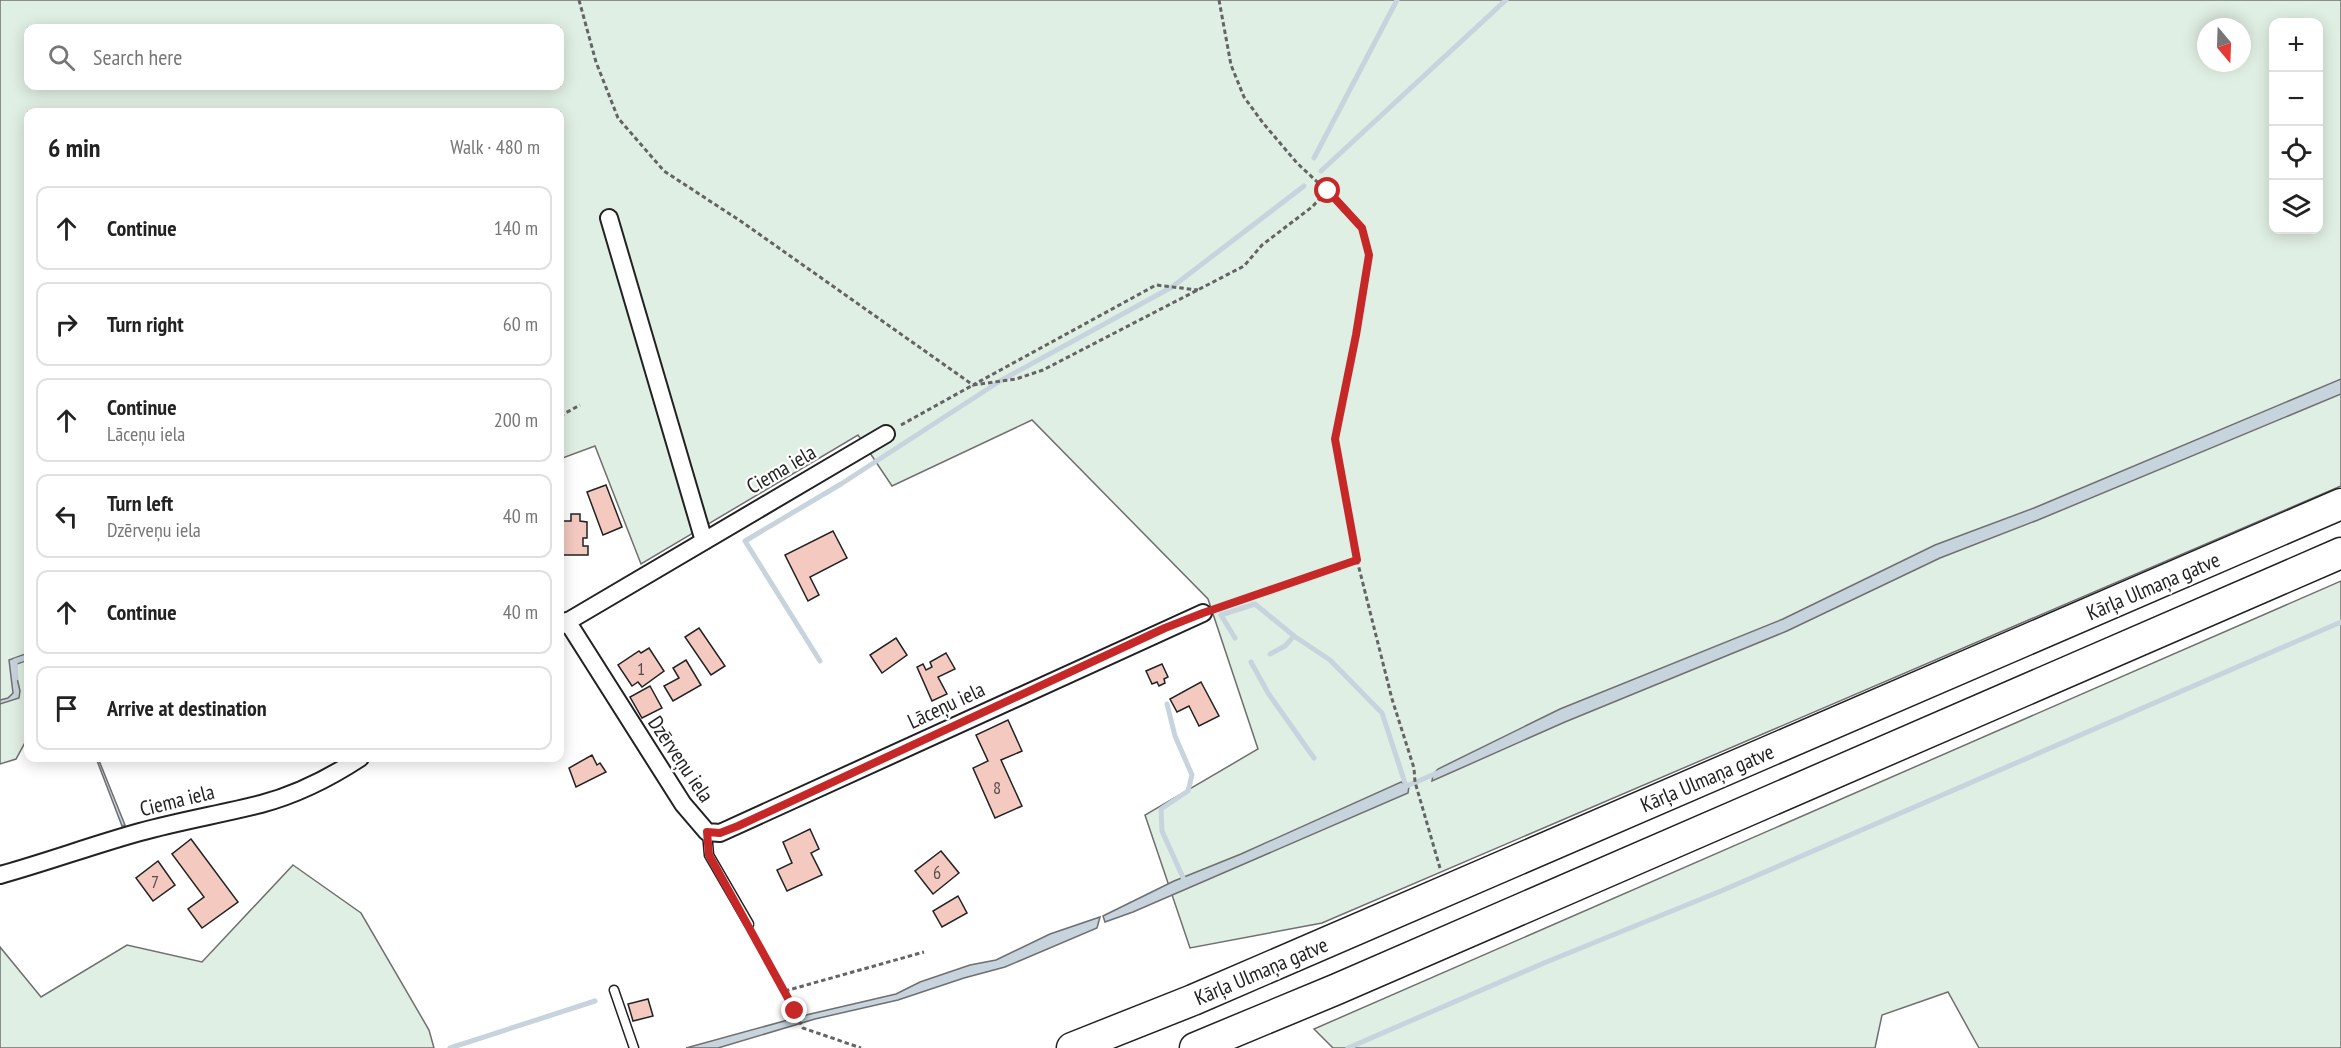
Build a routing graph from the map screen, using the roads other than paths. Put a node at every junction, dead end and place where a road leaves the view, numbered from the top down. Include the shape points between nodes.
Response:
1 (609, 218) dead end
2 (886, 434) road end
3 (2341, 504) edge
4 (704, 541) junction
5 (2341, 553) edge
6 (1203, 613) road end
7 (564, 623) edge
8 (564, 626) edge
9 (354, 762) edge
10 (707, 832) junction
11 (0, 875) edge
12 (749, 924) road end
13 (614, 990) dead end
14 (634, 1048) edge
15 (1072, 1048) edge
16 (1195, 1048) edge

1 - 4 street
2 - 4 street, Ciema iela
3 - 15 highway, Kārļa Ulmaņa gatve via 1193,1000
4 - 7 street, Ciema iela
5 - 16 highway
6 - 10 street, Lāceņu iela via 738,826 720,833
8 - 10 street, Dzērveņu iela via 683,804
9 - 11 street, Ciema iela via 308,786 262,803 138,832
10 - 12 lane, Dzērveņu iela via 709,855
13 - 14 lane

